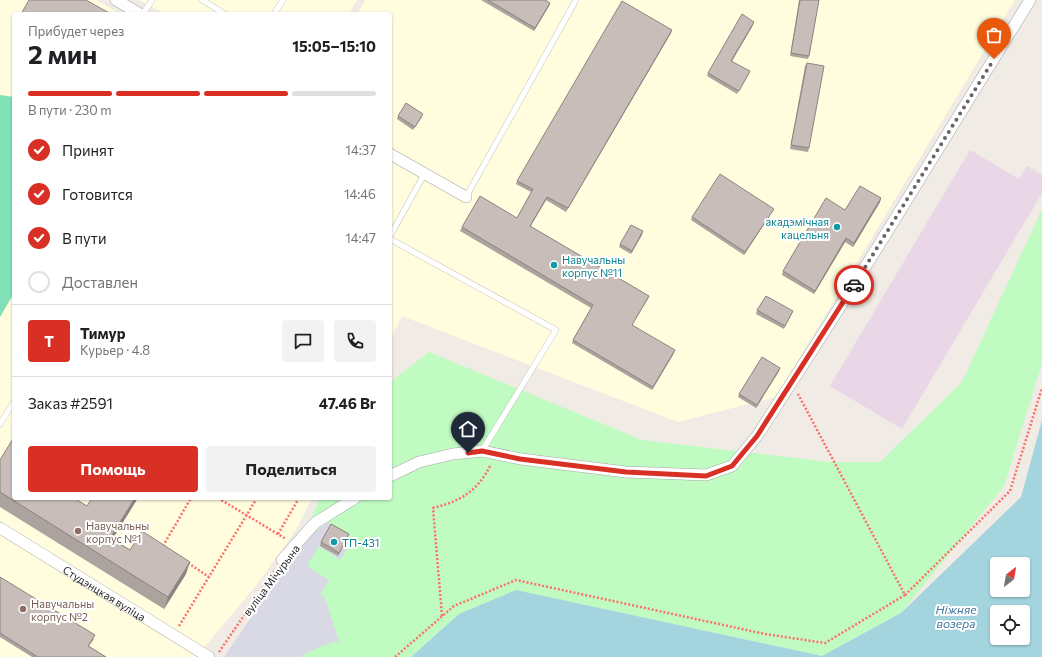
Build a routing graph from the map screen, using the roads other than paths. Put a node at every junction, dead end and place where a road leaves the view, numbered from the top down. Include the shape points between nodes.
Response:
1 (116, 0) edge
2 (152, 0) edge
3 (202, 0) edge
4 (283, 0) edge
5 (576, 0) edge
6 (1030, 0) edge
7 (138, 12) edge
8 (143, 12) edge
9 (222, 12) edge
10 (275, 12) edge
11 (392, 155) edge
12 (425, 173) junction
13 (466, 197) joint
14 (392, 234) edge
15 (392, 239) edge
16 (12, 405) edge
17 (0, 424) edge
18 (487, 452) junction
19 (392, 475) edge
20 (352, 500) edge
21 (0, 528) edge
22 (282, 560) road end
23 (209, 657) edge

1 - 7 street
2 - 8 lane
3 - 9 lane
4 - 10 lane
5 - 13 lane
6 - 18 street via 879,246 757,436 732,466 706,476 626,472
11 - 12 street
12 - 13 street
12 - 14 lane
15 - 18 lane via 556,330
16 - 17 lane
18 - 19 street via 453,454 419,462
20 - 22 street, вуліца Мічурына via 315,523
21 - 23 street, Студэнцкая вуліца

